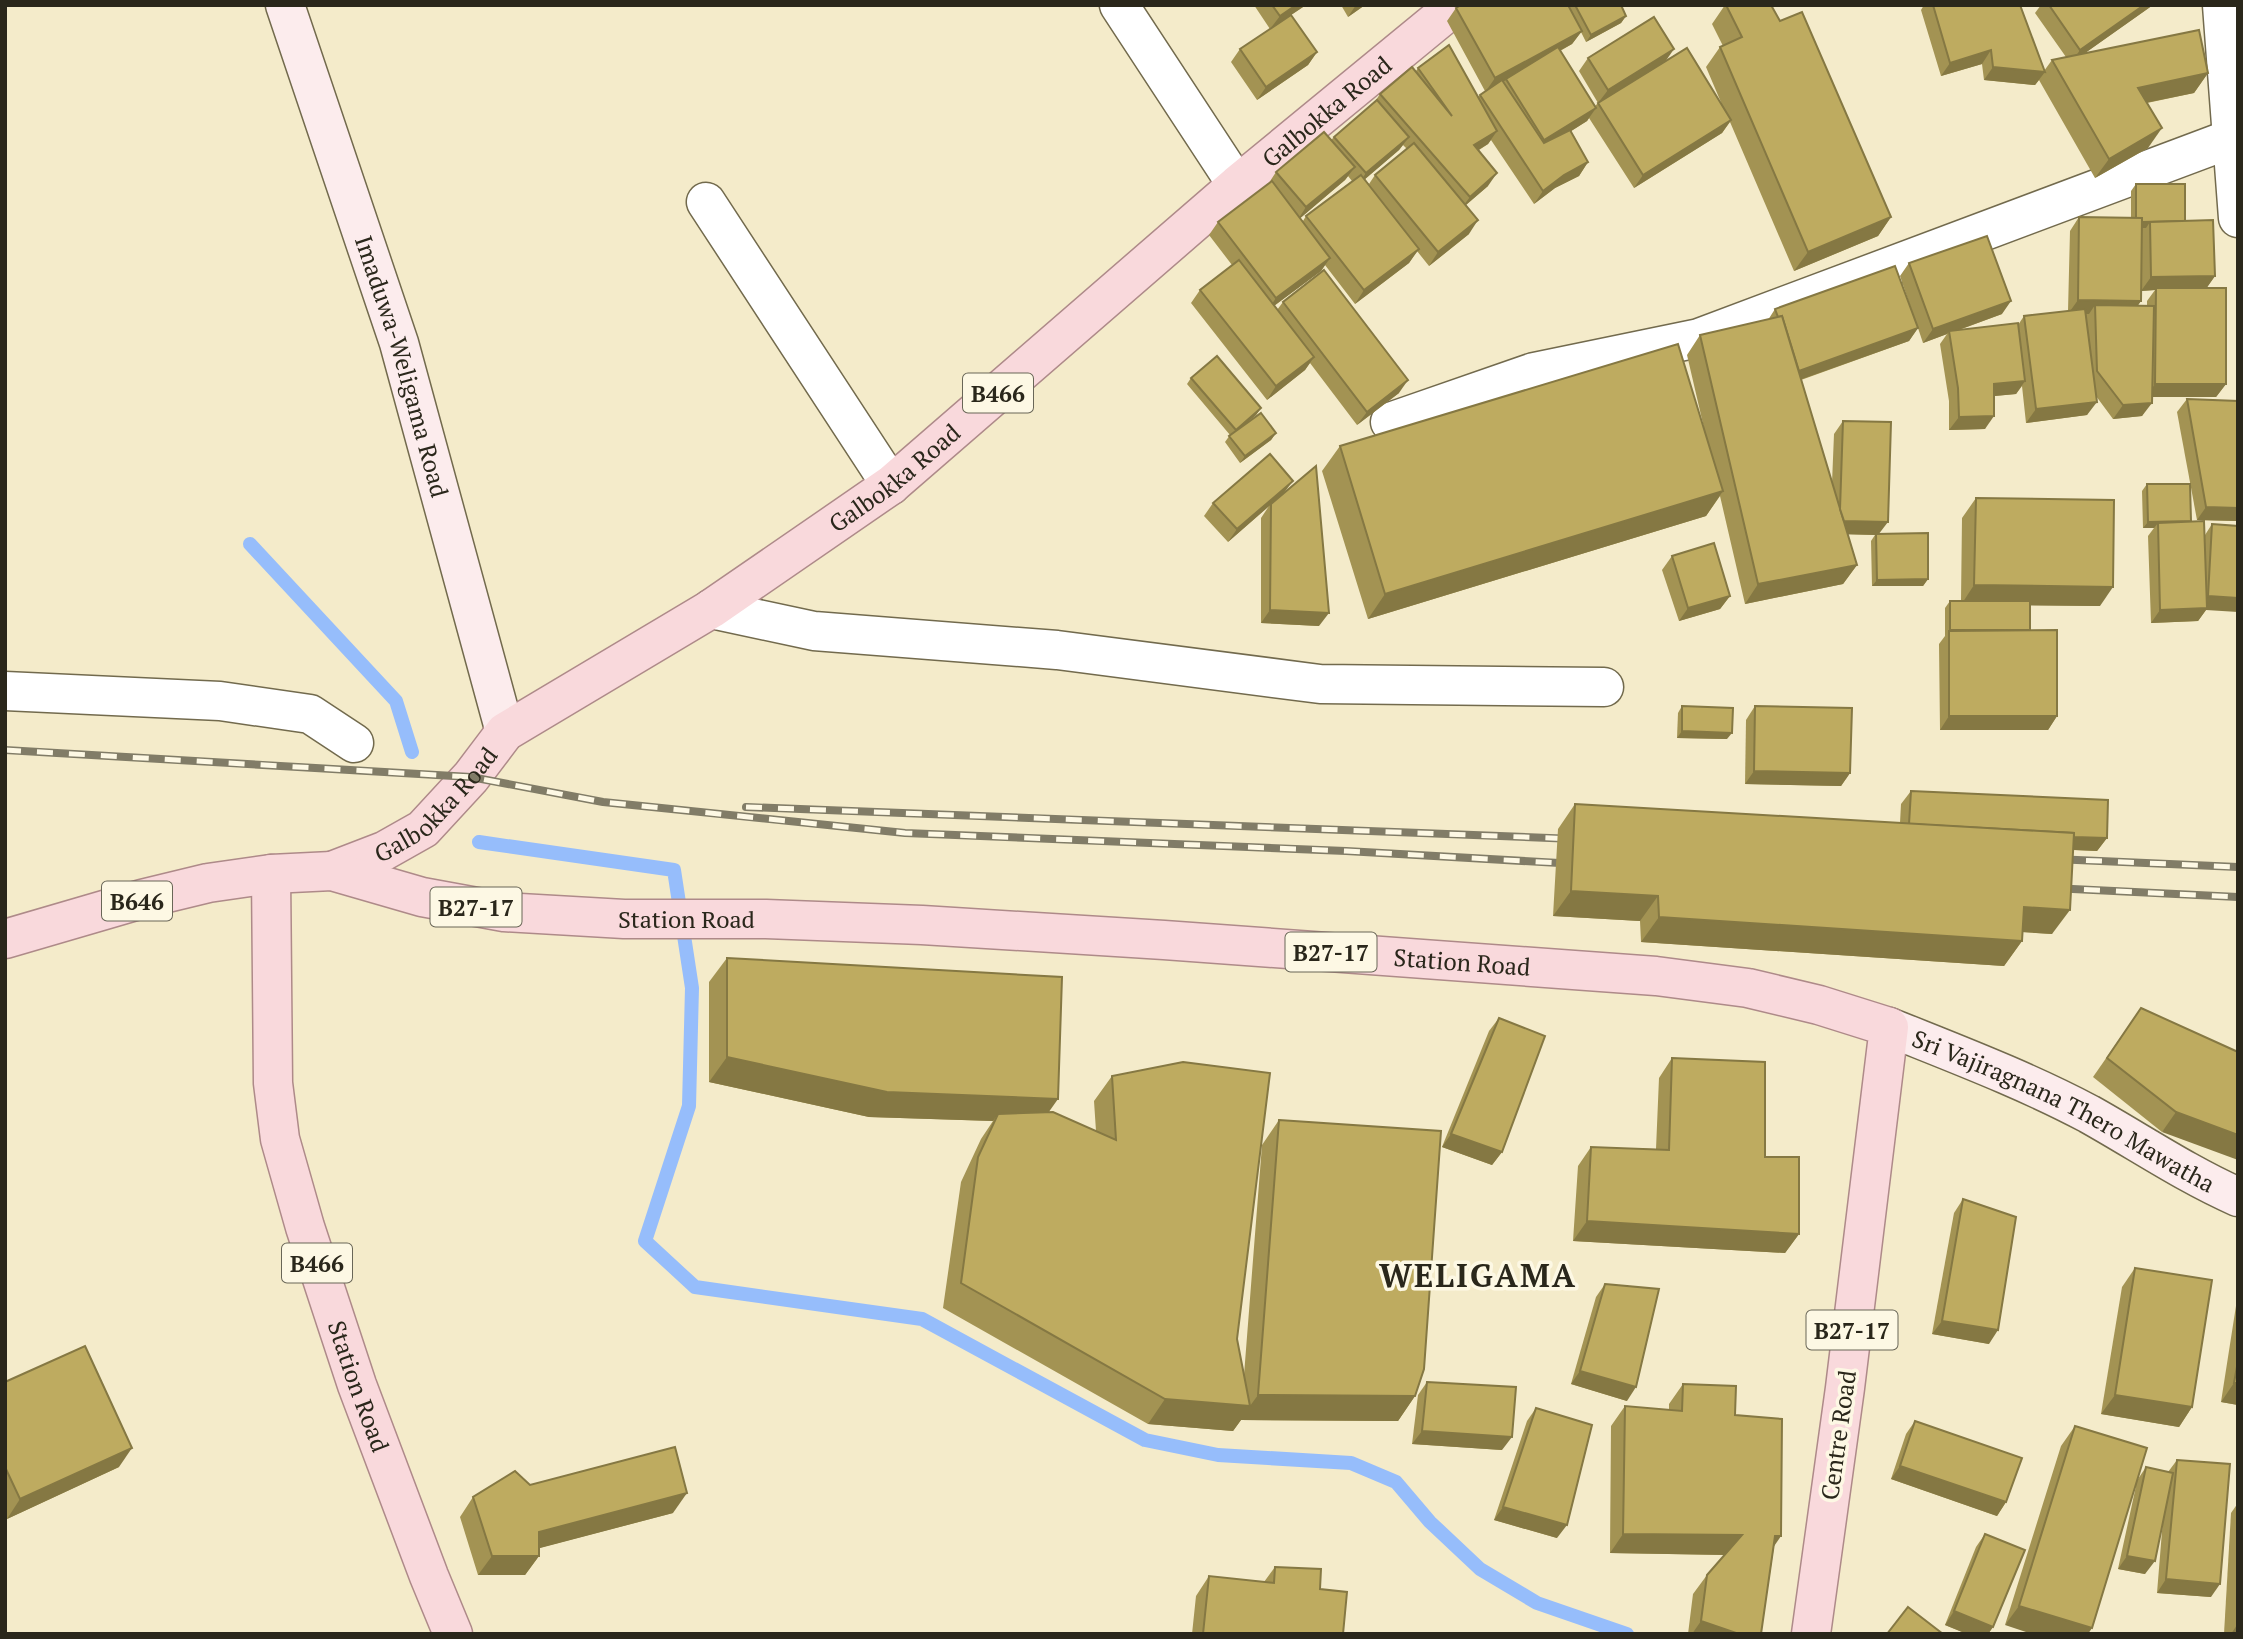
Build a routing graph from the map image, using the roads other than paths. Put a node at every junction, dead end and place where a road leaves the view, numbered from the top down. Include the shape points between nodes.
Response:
1 (285, 5) edge
2 (1119, 5) edge
3 (1456, 5) edge
4 (2222, 5) edge
5 (2235, 137) edge
6 (1237, 185) junction
7 (706, 202) dead end
8 (2238, 218) edge
9 (1390, 422) dead end
10 (891, 485) junction
11 (711, 609) junction
12 (1604, 687) dead end
13 (5, 691) edge
14 (505, 732) junction
15 (354, 743) dead end
16 (331, 870) junction
17 (271, 874) junction
18 (5, 939) edge
19 (1889, 1027) junction
20 (2238, 1197) edge
21 (453, 1634) edge
22 (1811, 1634) edge

1 - 14 main road, Imaduwa-Weligama Road via 399,343
2 - 6 street
3 - 6 main road, Galbokka Road / B466
4 - 5 street
5 - 8 street
5 - 9 street via 1699,338 1534,372
6 - 10 main road, Galbokka Road / B466
7 - 10 street
10 - 11 main road, Galbokka Road / B466
11 - 12 street via 814,631 1057,650 1320,684
11 - 14 main road, Galbokka Road / B466
13 - 15 street via 220,701 297,712 310,714
14 - 16 main road, Galbokka Road / B466 via 423,829 384,851
16 - 17 main road, Station Road / B466
16 - 19 main road, Station Road / B27-17 via 422,897 504,912 922,925 1656,976 1748,988 1819,1004
17 - 18 main road, B646 via 208,883
17 - 21 main road, Station Road / B466 via 273,1083 280,1139 358,1385
19 - 20 main road, Sri Vajiragnana Thero Mawatha via 1978,1062 2087,1114 2199,1180
19 - 22 main road, Centre Road / B27-17

